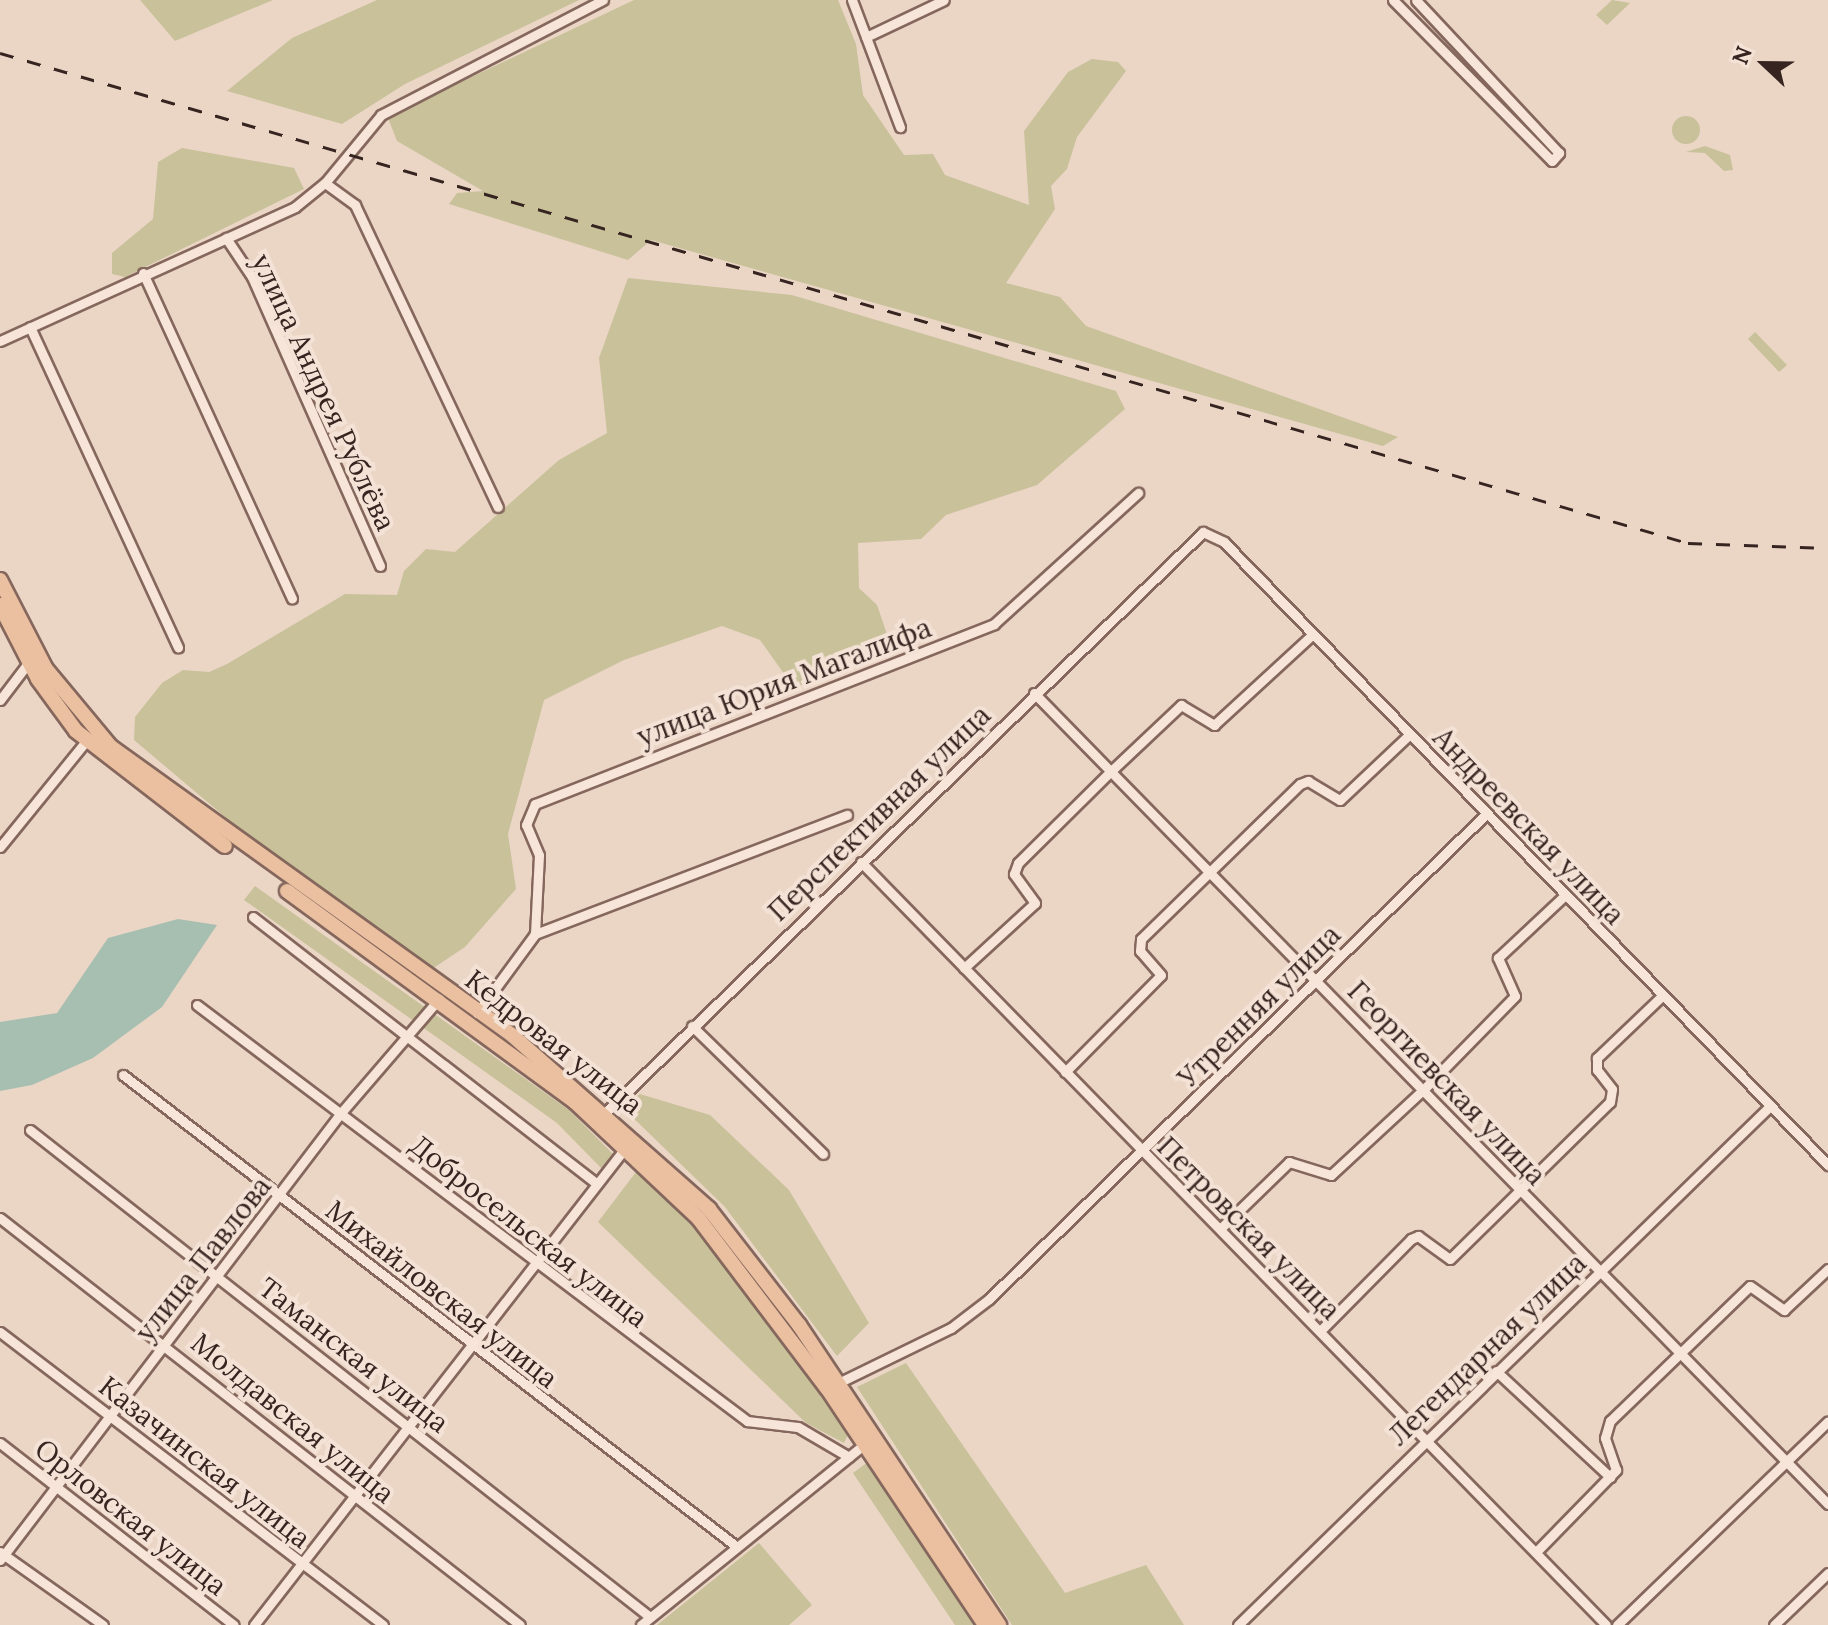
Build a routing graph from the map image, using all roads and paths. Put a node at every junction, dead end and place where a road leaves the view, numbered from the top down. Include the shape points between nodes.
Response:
1 (603, 0) edge
2 (852, 0) edge
3 (944, 0) edge
4 (1393, 0) edge
5 (1416, 0) edge
6 (866, 37) junction
7 (900, 127) dead end
8 (325, 183) junction
9 (226, 238) junction
10 (143, 273) junction
11 (30, 327) junction
12 (0, 341) edge
13 (1138, 493) dead end
14 (498, 507) dead end
15 (1192, 537) joint
16 (380, 566) dead end
17 (0, 580) edge
18 (292, 599) dead end
19 (0, 605) edge
20 (1312, 635) junction
21 (178, 647) dead end
22 (29, 662) junction
23 (1034, 693) junction
24 (0, 700) edge
25 (1409, 735) junction
26 (86, 741) junction
27 (1110, 772) junction
28 (1486, 814) junction
29 (847, 815) dead end
30 (0, 847) edge
31 (861, 862) junction
32 (1209, 873) junction
33 (1565, 895) junction
34 (253, 917) dead end
35 (535, 934) junction
36 (964, 968) junction
37 (1316, 981) junction
38 (443, 995) junction
39 (1663, 995) junction
40 (197, 1005) dead end
41 (474, 1016) junction
42 (692, 1026) junction
43 (406, 1036) junction
44 (1065, 1072) junction
45 (123, 1075) dead end
46 (1424, 1089) junction
47 (1770, 1106) junction
48 (340, 1114) junction
49 (601, 1117) junction
50 (30, 1130) dead end
51 (629, 1143) junction
52 (1143, 1152) junction
53 (823, 1154) dead end
54 (1828, 1165) edge
55 (597, 1184) junction
56 (1520, 1189) junction
57 (281, 1196) junction
58 (0, 1218) edge
59 (1221, 1228) junction
60 (536, 1264) junction
61 (1600, 1269) junction
62 (1828, 1269) edge
63 (216, 1277) junction
64 (1320, 1331) junction
65 (0, 1332) edge
66 (164, 1342) junction
67 (473, 1343) junction
68 (1681, 1354) junction
69 (1496, 1371) junction
70 (833, 1386) junction
71 (109, 1414) junction
72 (1828, 1421) edge
73 (409, 1425) junction
74 (869, 1440) junction
75 (1426, 1440) junction
76 (0, 1443) edge
77 (849, 1457) junction
78 (1786, 1462) junction
79 (1610, 1477) junction
80 (54, 1485) junction
81 (355, 1498) junction
82 (1828, 1504) edge
83 (736, 1546) junction
84 (1536, 1552) junction
85 (1, 1556) edge
86 (301, 1565) junction
87 (1828, 1573) edge
88 (650, 1617) junction
89 (103, 1625) edge
90 (234, 1625) edge
91 (254, 1625) edge
92 (383, 1625) edge
93 (520, 1625) edge
94 (641, 1625) edge
95 (985, 1625) edge
96 (999, 1625) edge
97 (1238, 1625) edge
98 (1606, 1625) edge
99 (1617, 1625) edge
100 (1774, 1625) edge

1 - 8 street via 381,115
2 - 6 street
3 - 6 street
4 - 5 street via 1552,161 1560,153
6 - 7 street
8 - 9 street via 295,207
8 - 14 street via 355,205
9 - 10 street
9 - 16 street, улица Андрея Рублёва via 259,291
10 - 11 street
10 - 18 street
11 - 12 street
11 - 21 street
13 - 35 street, улица Юрия Магалифа via 994,624 535,804 526,825 539,855
15 - 20 street, Андреевская улица via 1203,532 1224,542
15 - 23 street, Перспективная улица
17 - 38 main road, Кедровая улица via 46,669 94,732
19 - 22 main road, Кедровая улица
20 - 25 street, Андреевская улица
20 - 27 street via 1214,725 1181,705
22 - 24 street
22 - 26 main road, Кедровая улица
23 - 27 street, Георгиевская улица
23 - 31 street, Перспективная улица
25 - 28 street, Андреевская улица
25 - 32 street via 1340,800 1308,781 1300,784
26 - 30 street
26 - 38 main road, Кедровая улица
27 - 32 street, Георгиевская улица
27 - 36 street via 1018,863 1014,874 1035,903
28 - 33 street, Андреевская улица
28 - 37 street, Утренняя улица
29 - 35 street
31 - 36 street, Петровская улица
31 - 42 street, Перспективная улица
32 - 37 street, Георгиевская улица
32 - 44 street via 1138,945 1158,979
33 - 39 street, Андреевская улица
33 - 46 street via 1498,958 1515,996
34 - 43 street
35 - 41 street
36 - 44 street, Петровская улица
37 - 46 street, Георгиевская улица
37 - 52 street, Утренняя улица
38 - 41 main road, Кедровая улица
38 - 43 street, улица Павлова
39 - 47 street, Андреевская улица
39 - 56 street via 1597,1058 1597,1070 1612,1089 1610,1102
40 - 48 street, Добросельская улица
41 - 49 main road, Кедровая улица
42 - 49 street, Перспективная улица
42 - 53 street
43 - 48 street, улица Павлова
43 - 55 street
44 - 52 street, Петровская улица
45 - 57 street, Михайловская улица
46 - 56 street, Георгиевская улица
46 - 59 street via 1331,1175 1289,1162
47 - 54 street, Андреевская улица
47 - 61 street, Легендарная улица
48 - 57 street, улица Павлова
48 - 60 street, Добросельская улица
49 - 51 main road, Кедровая улица
50 - 63 street, Таманская улица
51 - 55 street
51 - 70 main road, Кедровая улица via 709,1209
52 - 59 street, Петровская улица
52 - 70 street, Утренняя улица via 989,1299 951,1328
55 - 60 street
56 - 61 street, Георгиевская улица
56 - 64 street via 1450,1259 1418,1236 1411,1239
57 - 63 street, улица Павлова
57 - 67 street, Михайловская улица
58 - 66 street, Молдавская улица
59 - 64 street, Петровская улица
60 - 67 street
60 - 77 street, Добросельская улица via 747,1421 798,1427
61 - 68 street, Георгиевская улица
61 - 69 street, Легендарная улица
62 - 68 street via 1784,1310 1750,1286
63 - 66 street, улица Павлова
63 - 73 street, Таманская улица
64 - 75 street, Петровская улица
65 - 71 street, Казачинская улица
66 - 71 street, улица Павлова
66 - 81 street, Молдавская улица
67 - 73 street
67 - 83 street, Михайловская улица
68 - 78 street, Георгиевская улица
68 - 79 street via 1610,1421 1605,1438 1616,1460
69 - 75 street, Легендарная улица
69 - 79 street
70 - 74 main road, Кедровая улица
71 - 80 street, улица Павлова
71 - 86 street, Казачинская улица
72 - 78 street
73 - 81 street
73 - 88 street, Таманская улица
74 - 77 street
74 - 95 main road, Кедровая улица
74 - 96 main road, Кедровая улица
75 - 84 street, Петровская улица
75 - 97 street, Легендарная улица
76 - 80 street, Орловская улица
77 - 83 street
78 - 82 street, Георгиевская улица
78 - 99 street
79 - 84 street
80 - 85 street, улица Павлова
80 - 90 street, Орловская улица
81 - 86 street
81 - 93 street, Молдавская улица
83 - 88 street
84 - 98 street, Петровская улица
85 - 89 street
86 - 91 street
86 - 92 street, Казачинская улица
87 - 100 street
88 - 94 street

